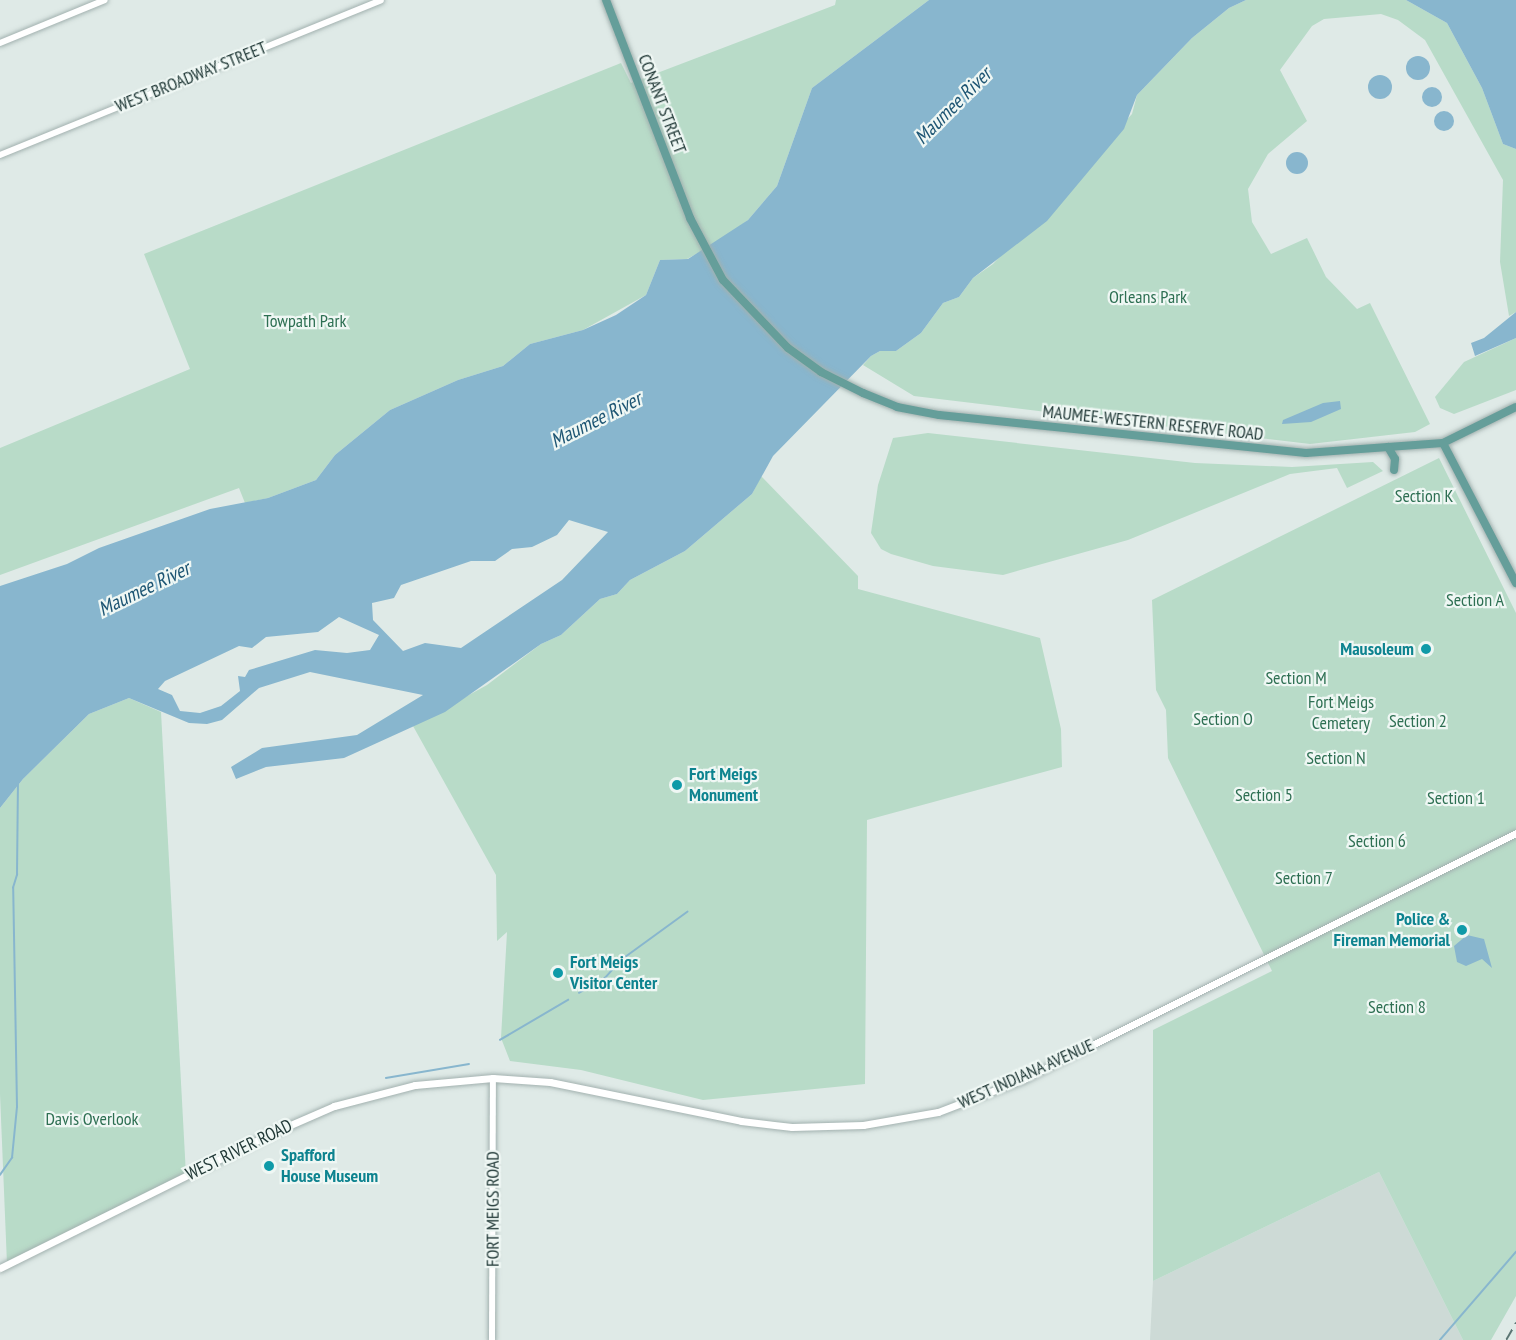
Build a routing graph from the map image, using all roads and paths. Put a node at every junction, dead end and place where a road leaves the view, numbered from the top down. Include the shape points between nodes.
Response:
1 (105, 0) edge
2 (381, 0) edge
3 (606, 0) edge
4 (0, 42) edge
5 (0, 155) edge
6 (863, 393) joint
7 (1516, 407) edge
8 (1443, 443) junction
9 (1388, 447) junction
10 (1394, 470) dead end
11 (1516, 583) edge
12 (1516, 833) edge
13 (493, 1078) junction
14 (0, 1268) edge
15 (492, 1340) edge

1 - 4 street
2 - 5 street, WEST BROADWAY STREET
3 - 6 main road, CONANT STREET via 690,218 710,259 747,309 802,359
6 - 9 main road, MAUMEE-WESTERN RESERVE ROAD via 897,407 939,415 1248,448 1306,453
7 - 8 main road
8 - 9 main road, MAUMEE-WESTERN RESERVE ROAD
8 - 11 main road
9 - 10 main road via 1395,459
12 - 13 main road, WEST INDIANA AVENUE via 1024,1079 938,1112 863,1125 766,1125 550,1082
13 - 14 main road, WEST RIVER ROAD via 415,1085 334,1106
13 - 15 street, FORT MEIGS ROAD

